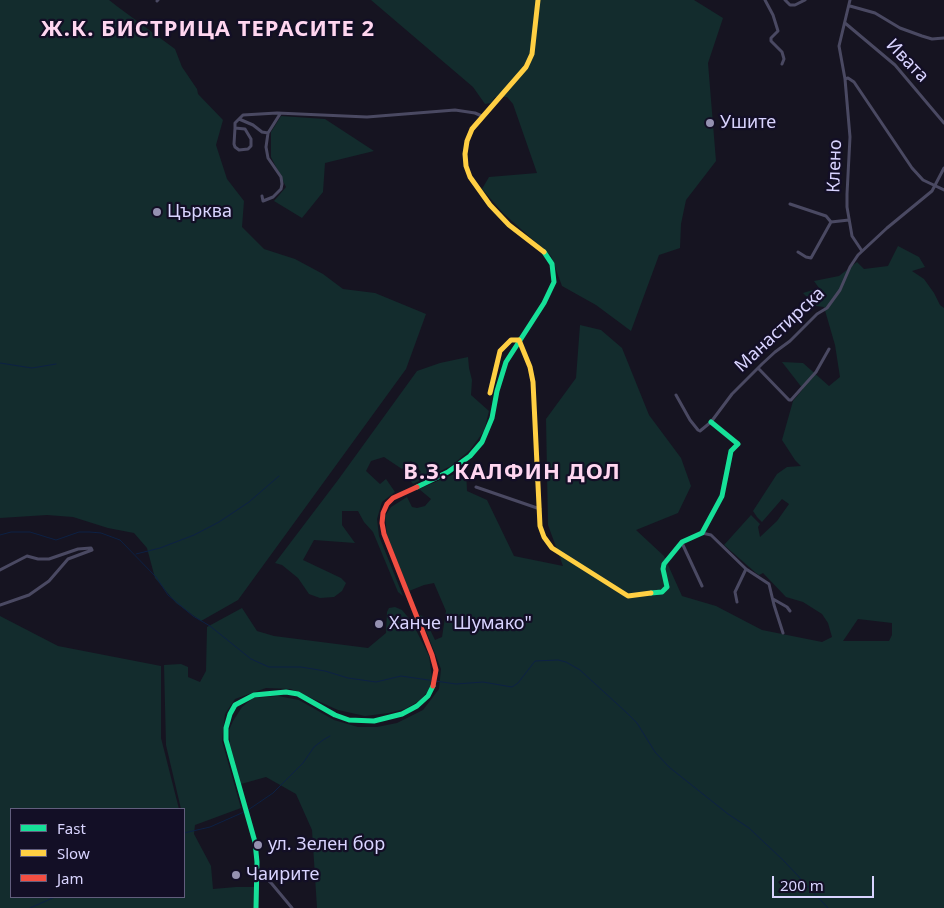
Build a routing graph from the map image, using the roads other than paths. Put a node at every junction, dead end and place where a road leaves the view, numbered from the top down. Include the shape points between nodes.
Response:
1 (538, 0) edge
2 (765, 0) edge
3 (785, 0) edge
4 (805, 0) edge
5 (850, 0) edge
6 (850, 6) junction
7 (845, 23) junction
8 (944, 38) edge
9 (782, 64) dead end
10 (845, 79) junction
11 (280, 114) junction
12 (482, 116) junction
13 (239, 119) junction
14 (944, 123) edge
15 (234, 128) junction
16 (268, 133) junction
17 (944, 168) edge
18 (935, 185) junction
19 (944, 190) edge
20 (262, 196) dead end
21 (790, 204) dead end
22 (849, 220) junction
23 (831, 222) junction
24 (862, 251) junction
25 (798, 252) dead end
26 (520, 340) junction
27 (829, 349) dead end
28 (758, 368) junction
29 (490, 393) dead end
30 (676, 395) dead end
31 (711, 422) junction
32 (476, 487) dead end
33 (540, 509) junction
34 (702, 533) junction
35 (682, 542) junction
36 (746, 569) junction
37 (0, 570) edge
38 (702, 586) dead end
39 (773, 598) junction
40 (737, 602) dead end
41 (0, 605) edge
42 (790, 611) dead end
43 (783, 633) dead end
44 (257, 878) junction
45 (256, 908) edge
46 (292, 908) edge

1 - 12 street via 532,54 526,67
2 - 9 street via 778,31 771,42 782,52
3 - 4 street via 790,5
5 - 6 street, Клено
6 - 7 street, Клено
6 - 8 street via 875,13 922,36
7 - 10 street, Клено via 839,46
7 - 14 street, Ивата via 895,65
10 - 18 street via 854,82 912,168 923,180
10 - 22 street, Клено via 850,137 846,194
11 - 12 street via 367,117 455,110
11 - 13 street via 258,113 243,115
11 - 16 street
12 - 26 street via 467,141 466,166 470,177 500,217 546,254 554,274 550,292
13 - 15 street
13 - 16 street
15 - 15 street via 245,129 249,134 251,146 248,149 235,147
16 - 20 street via 266,152 282,184 274,197 263,201
17 - 18 street, Манастирска
18 - 19 street
18 - 24 street, Манастирска
21 - 23 street via 826,216
22 - 23 street
22 - 24 street, Клено via 852,236
23 - 25 street via 812,257
24 - 28 street, Манастирска via 827,308
26 - 29 street via 512,340 500,351
26 - 33 street via 533,382
26 - 44 street via 504,367 492,418 482,442 470,456 448,472 393,498 383,513 384,534 436,670 428,696 402,714 374,721 349,720 298,694 286,692 254,695 240,701 230,714 226,740 255,842
27 - 28 street via 816,372 791,400
28 - 31 street, Манастирска via 732,394
30 - 31 street via 699,431
31 - 34 street via 738,444 731,451 722,496
32 - 33 street
33 - 35 street via 540,526 552,548 628,596 662,592 667,587 664,564
34 - 35 street
34 - 36 street via 711,535
35 - 38 street
36 - 39 street via 769,584
36 - 40 street via 735,592
37 - 41 street via 27,556 49,559 78,549 92,550 68,559 49,581 30,595
39 - 42 street
39 - 43 street
44 - 45 street
44 - 46 street via 266,878

